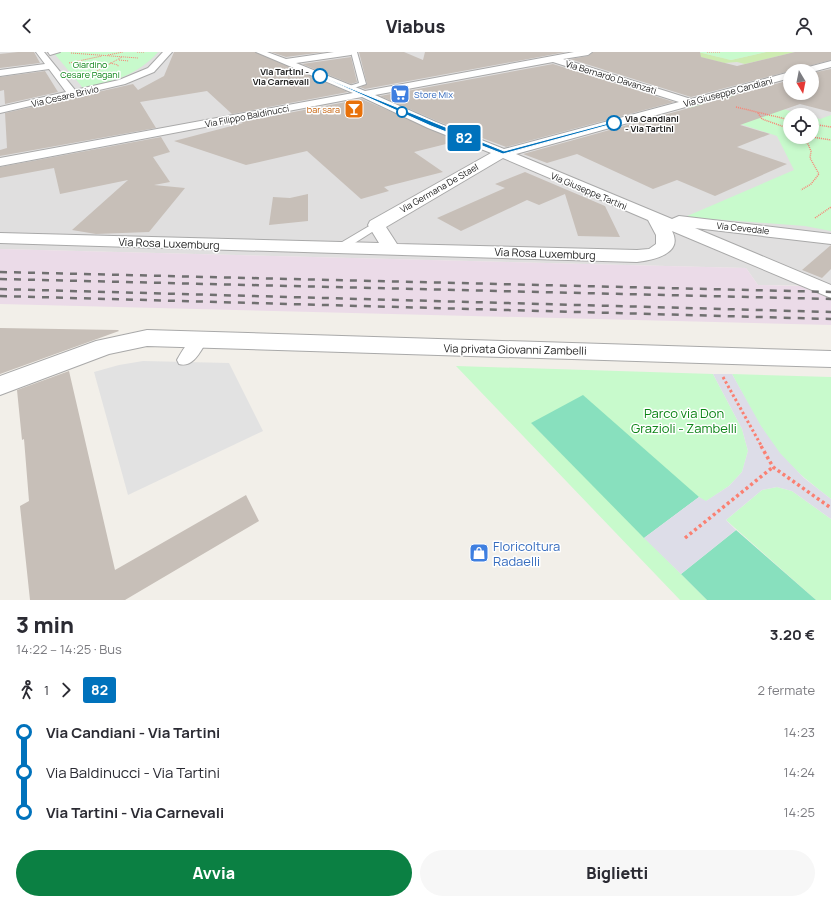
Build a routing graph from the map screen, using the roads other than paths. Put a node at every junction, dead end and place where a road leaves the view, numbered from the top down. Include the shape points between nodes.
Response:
1 (40, 52) edge
2 (57, 52) edge
3 (168, 52) edge
4 (260, 52) edge
5 (351, 52) edge
6 (354, 52) edge
7 (532, 52) edge
8 (588, 52) edge
9 (50, 53) edge
10 (553, 59) junction
11 (284, 62) junction
12 (831, 64) edge
13 (51, 66) junction
14 (819, 67) edge
15 (0, 73) edge
16 (783, 77) edge
17 (348, 88) junction
18 (73, 94) junction
19 (363, 94) junction
20 (690, 102) junction
21 (0, 110) edge
22 (503, 153) junction
23 (0, 162) edge
24 (656, 219) junction
25 (376, 225) junction
26 (0, 238) edge
27 (831, 239) edge
28 (338, 248) junction
29 (392, 249) junction
30 (831, 292) edge
31 (199, 341) junction
32 (831, 359) edge
33 (186, 360) dead end
34 (0, 386) edge

1 - 13 street
2 - 9 lane
3 - 18 street, Via Cesare Brivio via 151,70 122,82
4 - 11 street, Via Giuseppe Tartini
5 - 11 street
6 - 17 lane via 363,84
7 - 10 street, Via Bernardo Davanzati
8 - 10 street, Via Filippo Baldinucci
10 - 19 street, Via Filippo Baldinucci
10 - 20 street, Via Bernardo Davanzati
11 - 17 street, Via Giuseppe Tartini
12 - 14 street
13 - 15 street
13 - 18 street
16 - 20 street, Via Giuseppe Candiani
17 - 19 street, Via Giuseppe Tartini
18 - 21 street, Via Cesare Brivio
19 - 22 street, Via Giuseppe Tartini
19 - 23 street, Via Filippo Baldinucci
20 - 22 street, Via Giuseppe Candiani
22 - 24 street, Via Giuseppe Tartini
22 - 25 street, Via Germana De Stael
24 - 27 street, Via Cevedale
24 - 29 street, Via Rosa Luxemburg via 665,230 667,243 659,251 643,255
24 - 30 street, Via Giuseppe Tartini
25 - 28 lane
25 - 29 street
26 - 28 street, Via Rosa Luxemburg
28 - 29 street, Via Rosa Luxemburg
31 - 32 street, Via privata Giovanni Zambelli
31 - 33 lane
31 - 34 street, Via privata Giovanni Zambelli via 147,338 134,340 97,349

